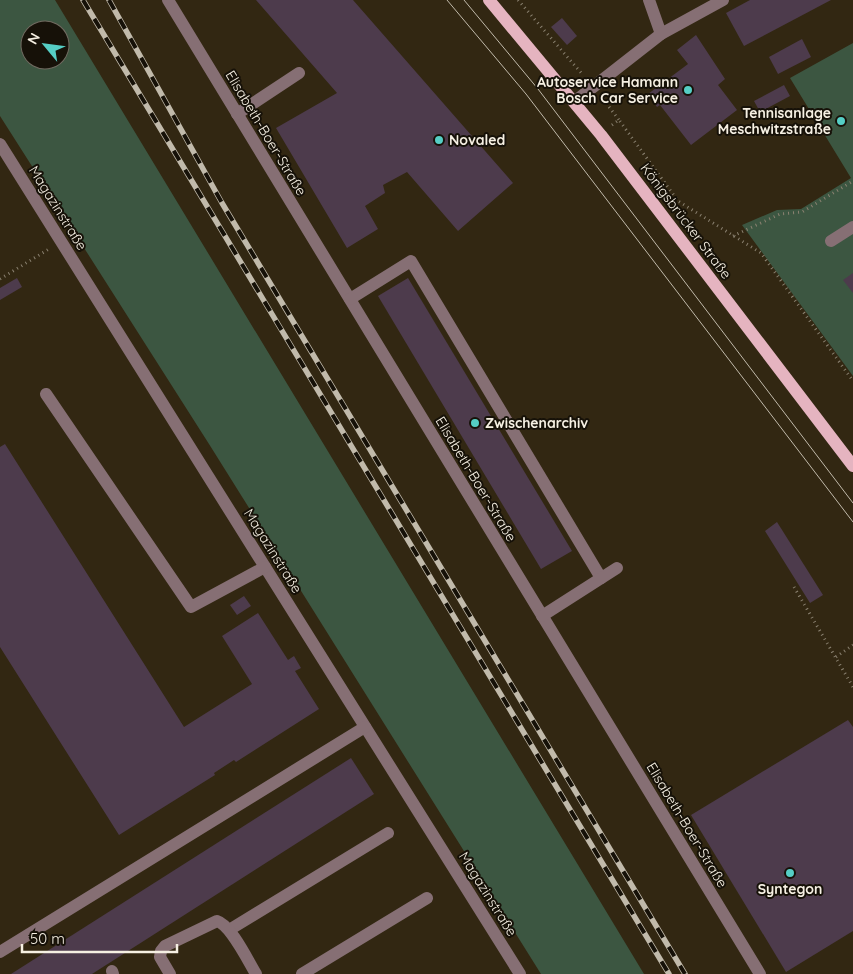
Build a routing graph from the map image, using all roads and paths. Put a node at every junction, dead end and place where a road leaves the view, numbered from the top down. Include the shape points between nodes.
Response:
1 (168, 0) edge
2 (488, 0) edge
3 (518, 0) edge
4 (648, 0) edge
5 (723, 0) edge
6 (661, 34) junction
7 (299, 73) dead end
8 (594, 87) junction
9 (574, 102) junction
10 (237, 114) junction
11 (619, 120) junction
12 (601, 134) junction
13 (0, 144) edge
14 (853, 181) edge
15 (853, 227) edge
16 (733, 236) junction
17 (831, 241) dead end
18 (61, 242) junction
19 (0, 279) edge
20 (350, 299) junction
21 (853, 381) edge
22 (46, 394) dead end
23 (853, 466) edge
24 (264, 567) junction
25 (617, 568) dead end
26 (601, 578) junction
27 (794, 587) dead end
28 (542, 616) junction
29 (853, 645) edge
30 (836, 657) junction
31 (853, 687) edge
32 (365, 727) junction
33 (388, 833) dead end
34 (427, 898) dead end
35 (229, 930) junction
36 (0, 952) edge
37 (170, 974) edge
38 (256, 974) edge
39 (302, 974) edge
40 (520, 974) edge
41 (760, 974) edge

1 - 10 street, Elisabeth-Boer-Straße
2 - 9 main road, Königsbrücker Straße
3 - 8 path
4 - 6 street
5 - 6 street
6 - 8 street
7 - 10 street
8 - 9 street
8 - 11 path
9 - 12 main road, Königsbrücker Straße
10 - 20 street, Elisabeth-Boer-Straße
11 - 12 path
11 - 16 path via 678,201
12 - 23 main road, Königsbrücker Straße
13 - 18 street, Magazinstraße
14 - 16 path via 802,212 780,214
15 - 17 street
16 - 21 path via 761,253
18 - 19 path
18 - 24 street, Magazinstraße
20 - 26 street via 411,261
20 - 28 street, Elisabeth-Boer-Straße
22 - 24 street via 191,607
24 - 32 street, Magazinstraße
25 - 26 street
26 - 28 street
27 - 30 path
28 - 41 street, Elisabeth-Boer-Straße
29 - 30 path
30 - 31 path
32 - 36 street
32 - 40 street, Magazinstraße
33 - 35 street
34 - 39 street
35 - 37 street via 217,921 165,946 160,956
35 - 38 street

